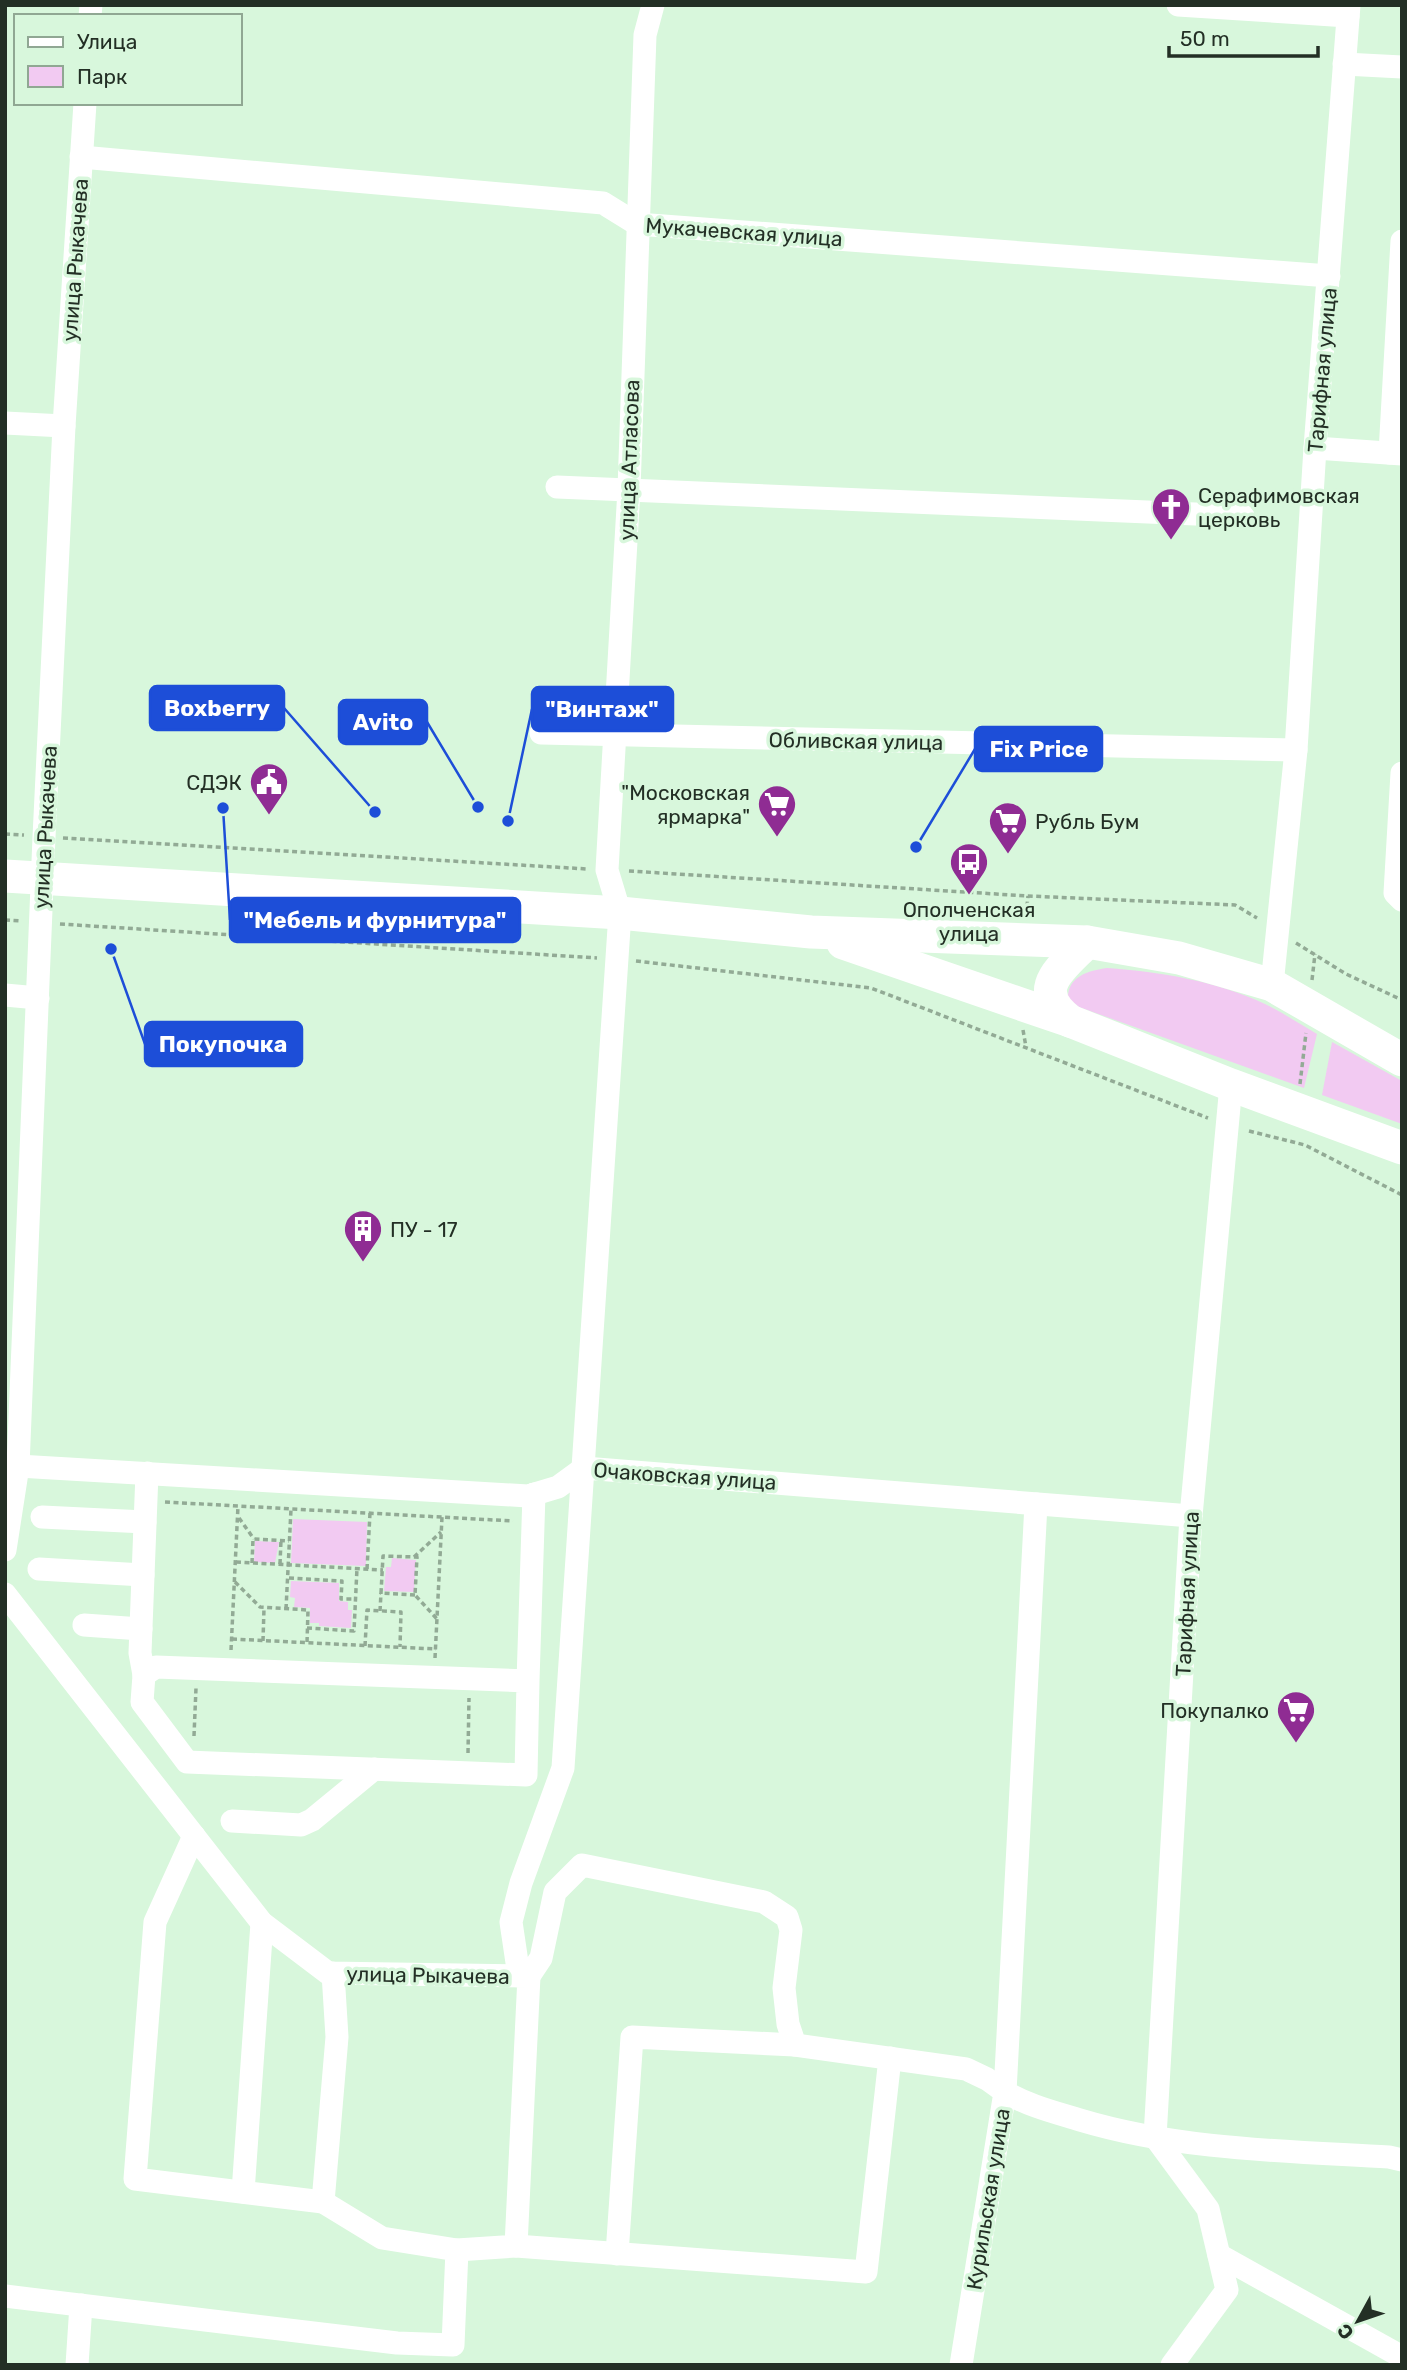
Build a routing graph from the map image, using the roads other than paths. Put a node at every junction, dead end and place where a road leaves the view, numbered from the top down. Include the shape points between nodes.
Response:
1 (653, 5) edge
2 (1178, 5) edge
3 (1348, 11) edge
4 (1344, 64) junction
5 (1402, 67) edge
6 (85, 105) edge
7 (81, 157) junction
8 (637, 224) junction
9 (1402, 241) edge
10 (1329, 276) junction
11 (5, 423) edge
12 (64, 426) junction
13 (1315, 448) junction
14 (1396, 453) edge
15 (557, 487) dead end
16 (629, 489) junction
17 (1243, 516) dead end
18 (541, 733) dead end
19 (615, 736) junction
20 (1296, 750) junction
21 (1402, 773) edge
22 (5, 876) edge
23 (42, 879) junction
24 (1402, 900) edge
25 (620, 914) junction
26 (811, 932) junction
27 (1087, 942) junction
28 (1272, 985) junction
29 (5, 995) edge
30 (38, 998) junction
31 (1070, 1021) junction
32 (1402, 1060) edge
33 (1231, 1085) junction
34 (1402, 1148) edge
35 (18, 1466) junction
36 (584, 1468) junction
37 (147, 1473) junction
38 (534, 1494) junction
39 (1036, 1504) junction
40 (145, 1512) junction
41 (1191, 1516) junction
42 (42, 1517) dead end
43 (5, 1550) edge
44 (39, 1569) dead end
45 (143, 1575) junction
46 (5, 1594) edge
47 (84, 1625) dead end
48 (141, 1629) junction
49 (144, 1675) junction
50 (528, 1681) junction
51 (374, 1769) junction
52 (232, 1821) dead end
53 (194, 1836) junction
54 (262, 1923) junction
55 (333, 1973) junction
56 (529, 1976) junction
57 (795, 2045) junction
58 (890, 2058) junction
59 (1005, 2092) junction
60 (1155, 2137) junction
61 (1402, 2160) edge
62 (243, 2192) junction
63 (323, 2202) junction
64 (516, 2246) junction
65 (457, 2250) junction
66 (617, 2254) junction
67 (1219, 2255) junction
68 (5, 2296) edge
69 (81, 2305) junction
70 (395, 2354) edge
71 (1402, 2357) edge
72 (77, 2365) edge
73 (961, 2365) edge
74 (1172, 2365) edge

1 - 8 street, улица Атласова via 645,35
2 - 3 street
3 - 4 street, Тарифная улица
4 - 5 street
4 - 10 street, Тарифная улица
6 - 7 street, улица Рыкачева
7 - 8 street, Мукачевская улица via 603,203
7 - 12 street, улица Рыкачева
8 - 10 street, Мукачевская улица
8 - 16 street, улица Атласова
9 - 14 street
10 - 13 street, Тарифная улица
11 - 12 street
12 - 23 street, улица Рыкачева
13 - 14 street
13 - 20 street, Тарифная улица
15 - 16 street
16 - 17 street
16 - 19 street, улица Атласова
18 - 19 street, Обливская улица
19 - 20 street, Обливская улица
19 - 25 street, улица Атласова via 607,870
20 - 28 street, Тарифная улица
21 - 24 street via 1395,893
22 - 23 highway
23 - 25 highway
23 - 30 street, улица Рыкачева
25 - 26 highway
25 - 36 street
26 - 27 highway
26 - 31 highway
27 - 28 highway via 1179,958
27 - 31 highway via 1059,971 1050,990 1056,1010
28 - 32 highway
29 - 30 street
30 - 35 street, улица Рыкачева
31 - 33 highway
33 - 34 highway
33 - 41 street, Тарифная улица
35 - 37 street, Очаковская улица
35 - 43 street, улица Рыкачева
36 - 38 street, Очаковская улица via 558,1486
36 - 39 street, Очаковская улица
36 - 56 street via 562,1768 511,1922 519,1976
37 - 38 street, Очаковская улица
37 - 40 street
38 - 50 street
39 - 41 street, Очаковская улица
39 - 59 street
40 - 42 street
40 - 45 street
41 - 60 street, Тарифная улица
44 - 45 street
45 - 48 street
46 - 53 street, улица Рыкачева
47 - 48 street
48 - 49 street
49 - 50 street via 156,1667
49 - 51 street via 142,1702 187,1762
50 - 51 street via 526,1775
51 - 52 street via 301,1825
53 - 54 street, улица Рыкачева
53 - 62 street via 155,1922 135,2179
54 - 55 street, улица Рыкачева
54 - 62 street
55 - 56 street, улица Рыкачева
55 - 63 street via 337,2038
56 - 57 street via 541,1958 555,1892 582,1865 764,1902 787,1917 791,1930 784,1988
56 - 64 street, улица Рыкачева
57 - 58 street, Курильская улица
57 - 66 street, Курильская улица via 632,2037
58 - 59 street, Курильская улица via 966,2070
58 - 66 street via 866,2272
59 - 60 street via 1027,2105 1119,2132
59 - 73 street, Курильская улица
60 - 61 street via 1218,2148
60 - 67 street via 1208,2209
62 - 63 street
63 - 65 street via 382,2238
64 - 65 street
64 - 66 street
65 - 70 street via 453,2345
67 - 71 street
67 - 74 street via 1227,2290
68 - 69 street
69 - 70 street
69 - 72 street

